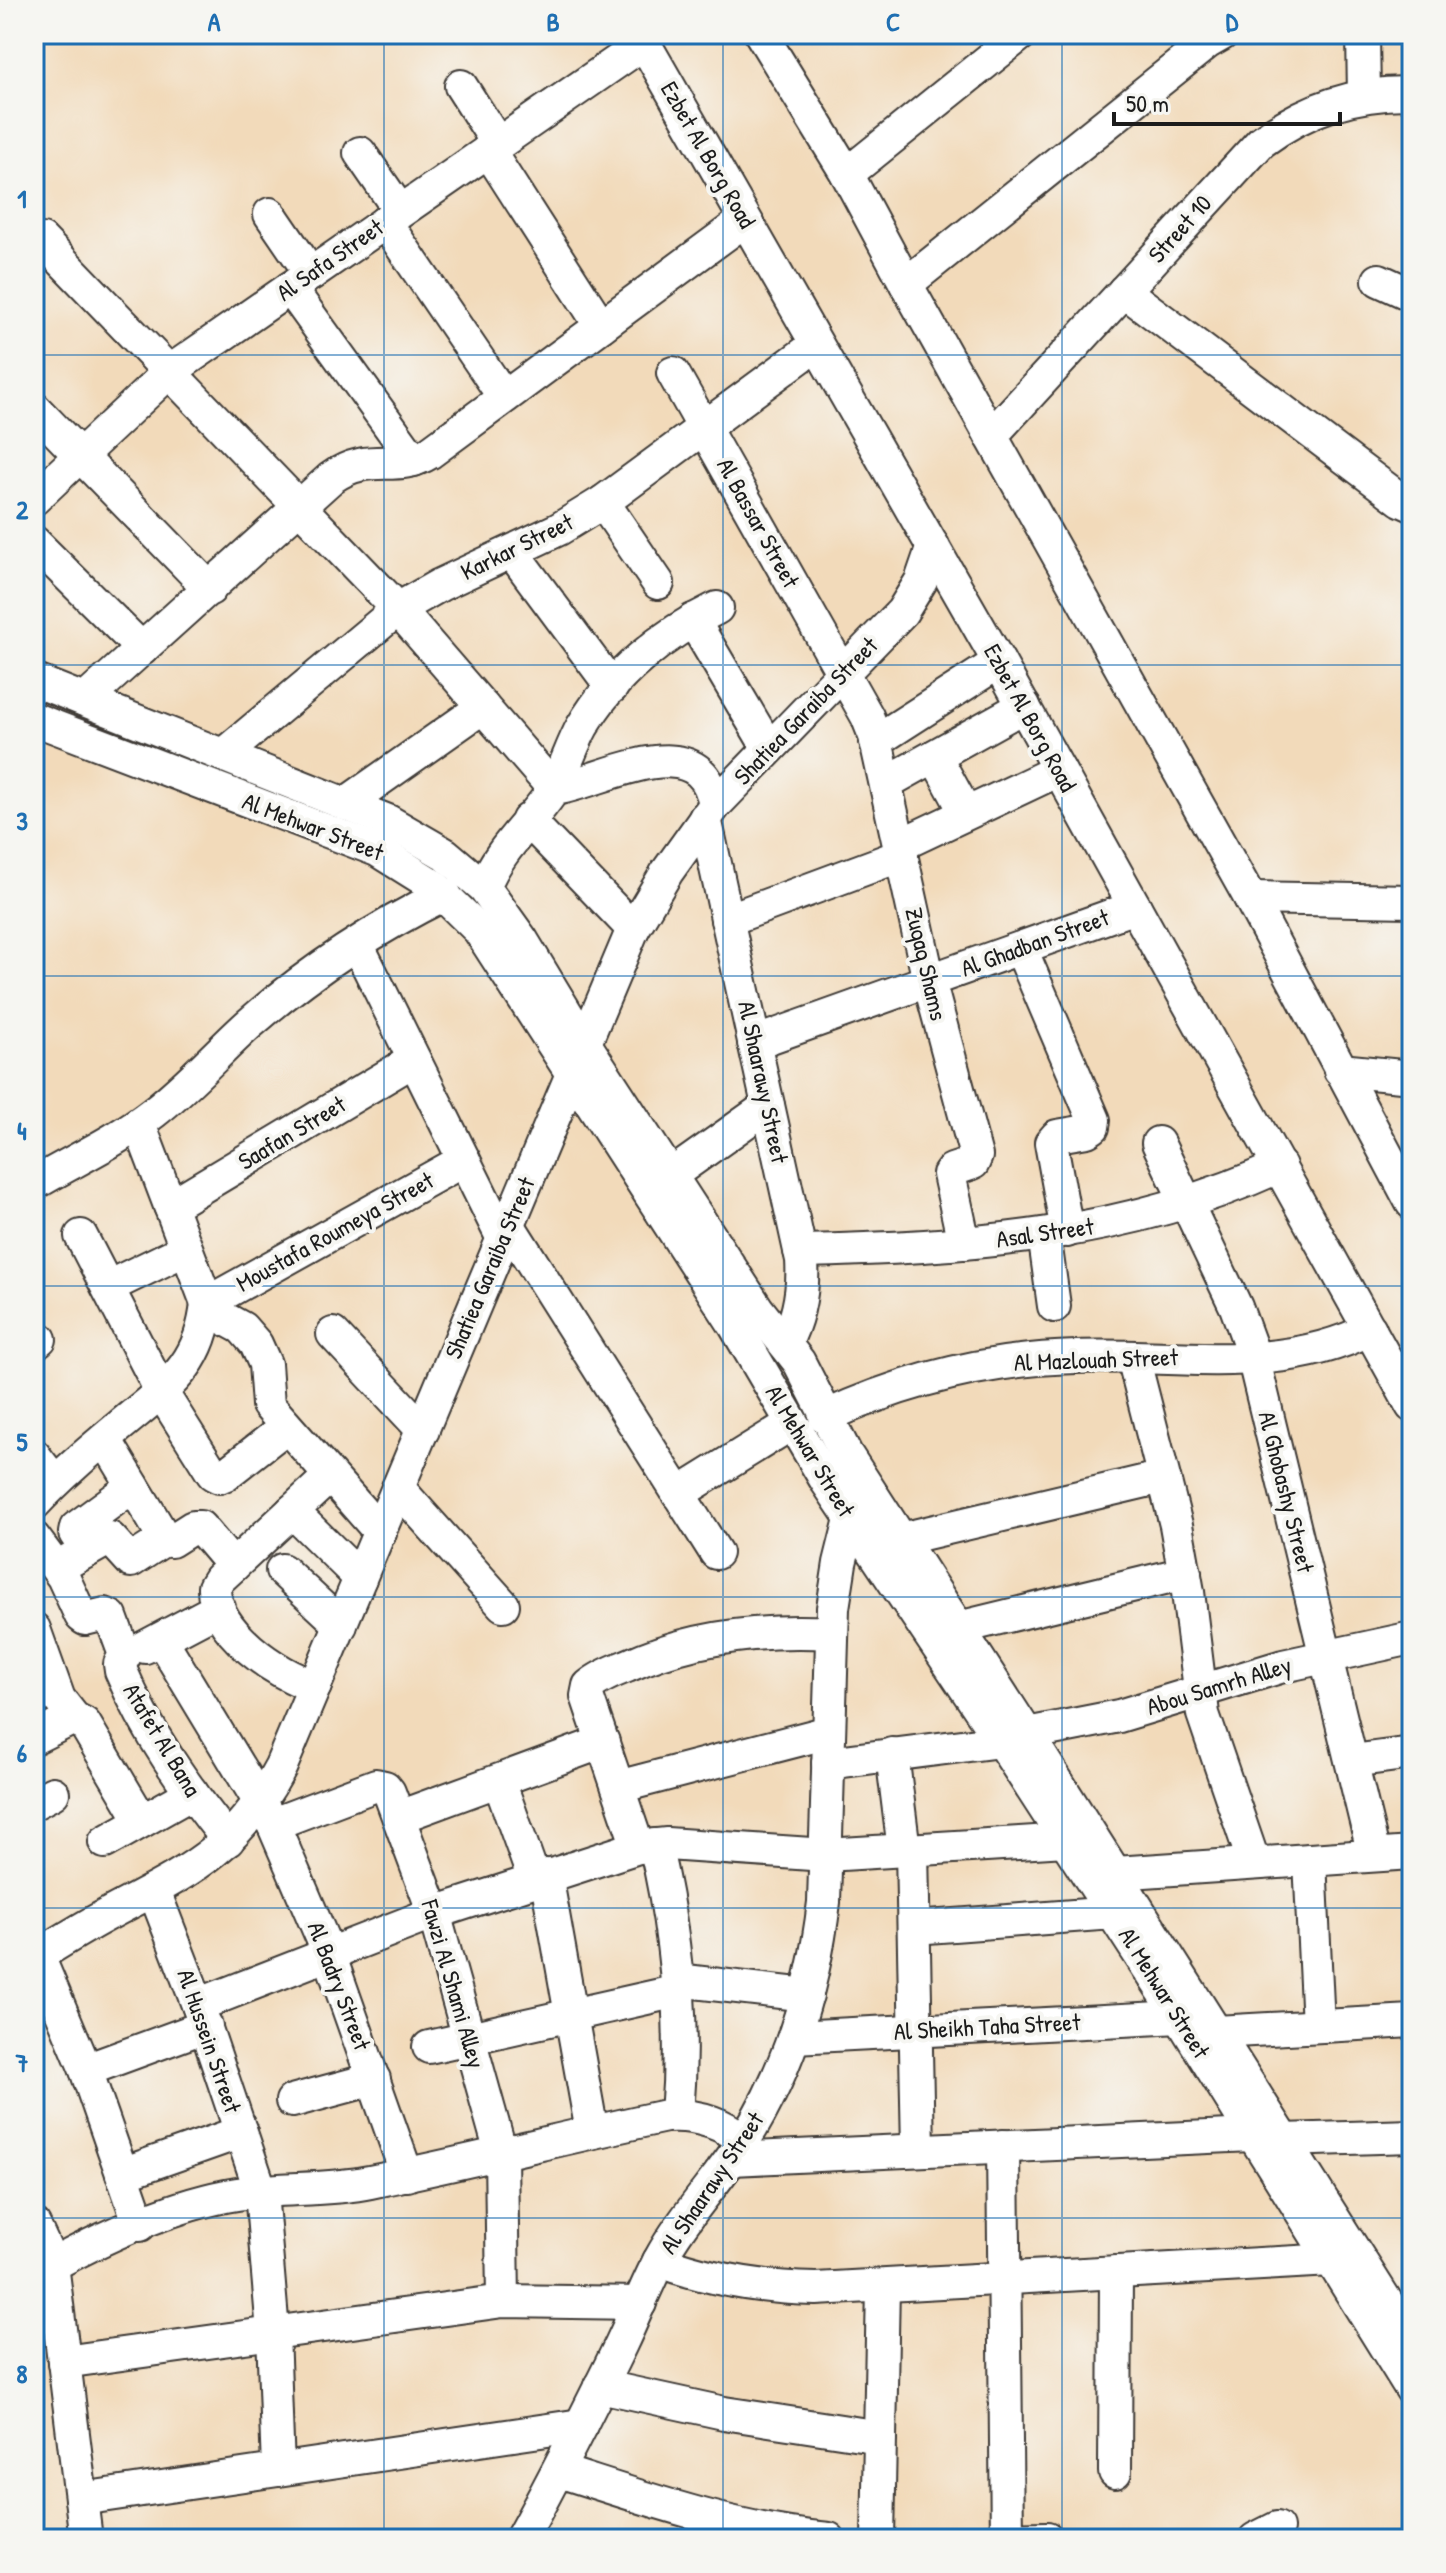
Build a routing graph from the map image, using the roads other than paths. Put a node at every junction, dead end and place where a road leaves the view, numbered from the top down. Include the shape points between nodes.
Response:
1 (761, 34) edge
2 (1021, 34) edge
3 (1222, 34) edge
4 (1363, 34) edge
5 (641, 38) edge
6 (461, 86) dead end
7 (1412, 93) edge
8 (1364, 96) junction
9 (493, 147) junction
10 (360, 153) dead end
11 (847, 174) junction
12 (270, 214) dead end
13 (392, 217) junction
14 (745, 220) junction
15 (42, 240) dead end
16 (1379, 280) dead end
17 (300, 281) junction
18 (906, 284) junction
19 (1124, 291) junction
20 (1412, 295) edge
21 (601, 326) junction
22 (816, 345) junction
23 (169, 372) junction
24 (673, 373) dead end
25 (504, 397) junction
26 (34, 408) edge
27 (704, 428) junction
28 (991, 436) junction
29 (80, 456) junction
30 (414, 460) junction
31 (34, 499) edge
32 (603, 502) junction
33 (1412, 505) edge
34 (300, 507) junction
35 (34, 542) edge
36 (933, 546) junction
37 (512, 552) junction
38 (658, 583) dead end
39 (210, 589) junction
40 (398, 609) junction
41 (142, 649) junction
42 (999, 662) junction
43 (843, 674) junction
44 (34, 680) edge
45 (612, 687) junction
46 (85, 700) junction
47 (1024, 706) junction
48 (483, 707) junction
49 (34, 719) edge
50 (876, 741) junction
51 (769, 749) junction
52 (223, 755) junction
53 (935, 756) junction
54 (1059, 770) junction
55 (886, 783) junction
56 (554, 789) junction
57 (345, 804) junction
58 (710, 812) junction
59 (966, 813) junction
60 (528, 820) junction
61 (901, 850) junction
62 (484, 887) junction
63 (445, 894) junction
64 (1250, 898) junction
65 (1412, 901) edge
66 (1135, 907) junction
67 (727, 920) junction
68 (633, 929) junction
69 (357, 944) junction
70 (1021, 949) junction
71 (929, 981) junction
72 (754, 1043) junction
73 (585, 1044) junction
74 (414, 1060) junction
75 (1340, 1070) junction
76 (572, 1074) junction
77 (1412, 1077) edge
78 (768, 1106) junction
79 (139, 1124) junction
80 (1158, 1143) dead end
81 (464, 1160) junction
82 (1280, 1166) junction
83 (671, 1175) junction
84 (34, 1184) edge
85 (1186, 1203) junction
86 (1412, 1203) edge
87 (170, 1206) junction
88 (506, 1232) junction
89 (1056, 1233) junction
90 (81, 1236) dead end
91 (964, 1243) junction
92 (186, 1249) junction
93 (800, 1251) junction
94 (108, 1287) junction
95 (207, 1303) junction
96 (1054, 1306) dead end
97 (1370, 1329) junction
98 (333, 1334) dead end
99 (785, 1344) junction
100 (1133, 1357) junction
101 (1253, 1359) junction
102 (162, 1393) junction
103 (1412, 1406) edge
104 (825, 1417) junction
105 (791, 1424) junction
106 (286, 1427) junction
107 (423, 1430) junction
108 (105, 1439) junction
109 (34, 1455) edge
110 (330, 1476) junction
111 (1163, 1477) junction
112 (133, 1486) junction
113 (398, 1488) junction
114 (45, 1493) edge
115 (678, 1494) junction
116 (292, 1511) junction
117 (851, 1519) junction
118 (380, 1532) junction
119 (34, 1538) edge
120 (165, 1539) junction
121 (901, 1539) junction
122 (87, 1551) junction
123 (716, 1553) dead end
124 (233, 1566) junction
125 (57, 1568) junction
126 (282, 1570) dead end
127 (1185, 1573) junction
128 (360, 1578) junction
129 (503, 1605) dead end
130 (219, 1608) junction
131 (341, 1625) junction
132 (958, 1628) junction
133 (34, 1629) edge
134 (831, 1633) junction
135 (1412, 1638) edge
136 (161, 1639) junction
137 (1326, 1656) junction
138 (124, 1658) junction
139 (315, 1686) junction
140 (43, 1689) edge
141 (1198, 1693) junction
142 (74, 1718) junction
143 (1014, 1737) junction
144 (34, 1738) edge
145 (603, 1742) junction
146 (828, 1747) junction
147 (161, 1748) junction
148 (1412, 1753) edge
149 (892, 1754) junction
150 (1352, 1761) junction
151 (114, 1774) junction
152 (499, 1781) junction
153 (618, 1787) junction
154 (192, 1793) junction
155 (267, 1813) junction
156 (399, 1817) junction
157 (142, 1821) junction
158 (228, 1840) junction
159 (1066, 1840) junction
160 (105, 1842) dead end
161 (646, 1846) junction
162 (908, 1850) junction
163 (1412, 1853) edge
164 (826, 1855) junction
165 (1374, 1855) junction
166 (1310, 1860) junction
167 (1254, 1863) junction
168 (1115, 1873) junction
169 (540, 1877) junction
170 (154, 1891) junction
171 (434, 1913) junction
172 (1113, 1913) junction
173 (914, 1928) junction
174 (329, 1954) junction
175 (35, 1955) edge
176 (678, 1985) junction
177 (807, 1995) junction
178 (572, 2015) junction
179 (202, 2016) junction
180 (1180, 2017) junction
181 (1412, 2021) edge
182 (1318, 2026) junction
183 (916, 2031) junction
184 (1216, 2032) junction
185 (794, 2037) junction
186 (470, 2038) junction
187 (429, 2047) dead end
188 (86, 2070) junction
189 (374, 2079) junction
190 (292, 2101) dead end
191 (677, 2115) junction
192 (241, 2132) junction
193 (592, 2132) junction
194 (1412, 2136) edge
195 (1268, 2137) junction
196 (1003, 2146) junction
197 (738, 2150) junction
198 (918, 2150) junction
199 (501, 2153) junction
200 (122, 2174) junction
201 (407, 2175) junction
202 (261, 2192) junction
203 (34, 2225) edge
204 (140, 2225) junction
205 (1332, 2260) junction
206 (659, 2261) junction
207 (43, 2270) edge
208 (1116, 2272) junction
209 (1004, 2279) junction
210 (883, 2286) junction
211 (503, 2301) junction
212 (640, 2303) junction
213 (273, 2332) junction
214 (1412, 2342) edge
215 (64, 2362) junction
216 (600, 2386) junction
217 (1412, 2390) edge
218 (581, 2425) junction
219 (880, 2437) junction
220 (278, 2470) junction
221 (559, 2471) junction
222 (1115, 2472) dead end
223 (81, 2499) junction
224 (782, 2536) edge
225 (1047, 2538) edge
226 (86, 2539) edge
227 (521, 2539) edge
228 (829, 2539) edge
229 (878, 2539) edge
230 (996, 2539) edge
231 (1007, 2539) edge

1 - 11 street
2 - 11 street
3 - 18 street
4 - 8 street
5 - 9 street, Al Safa Street
5 - 14 street, Ezbet Al Borg Road
6 - 9 street
7 - 8 street, Street 10
8 - 19 street, Street 10 via 1309,112 1261,142
9 - 13 street, Al Safa Street
9 - 21 street
10 - 13 street
11 - 18 street
12 - 17 street
13 - 17 street, Al Safa Street
13 - 25 street
14 - 21 street
14 - 22 street, Ezbet Al Borg Road
15 - 23 street
16 - 20 street
17 - 23 street, Al Safa Street
17 - 30 street
18 - 28 street
19 - 28 street, Street 10
19 - 33 street
21 - 25 street
22 - 27 street, Karkar Street
22 - 36 street, Ezbet Al Borg Road
23 - 29 street, Al Safa Street
23 - 34 street
24 - 27 street, Al Bassar Street
25 - 30 street
26 - 29 street
27 - 32 street, Karkar Street
27 - 43 street, Al Bassar Street
28 - 64 street
29 - 31 street, Al Safa Street
29 - 39 street
30 - 34 street via 352,466
32 - 37 street, Karkar Street
32 - 38 street
34 - 39 street
34 - 40 street
35 - 41 street
36 - 42 street, Ezbet Al Borg Road
36 - 43 street, Shatiea Garaiba Street via 910,600
37 - 40 street, Karkar Street
37 - 45 street
39 - 41 street
40 - 48 street
40 - 52 street, Karkar Street
41 - 46 street
42 - 47 street, Ezbet Al Borg Road
42 - 50 street
43 - 50 street, Zuqaq Shams
43 - 51 street, Shatiea Garaiba Street
44 - 46 street, Al Mehwar Street
45 - 51 street via 644,655 705,614
45 - 56 street via 584,725
46 - 52 street, Al Mehwar Street
47 - 53 street
47 - 54 street, Ezbet Al Borg Road
48 - 56 street
48 - 57 street
49 - 63 street, Al Mehwar Street via 361,843
50 - 55 street, Zuqaq Shams
51 - 58 street, Shatiea Garaiba Street
52 - 57 street, Al Mehwar Street
53 - 55 street
53 - 59 street
54 - 59 street
54 - 66 street, Ezbet Al Borg Road
55 - 61 street, Zuqaq Shams
56 - 58 street, Al Shaarawy Street via 671,760 702,775 712,792
56 - 60 street
57 - 62 street, Al Mehwar Street via 403,828 458,863
58 - 67 street, Al Shaarawy Street
58 - 68 street, Shatiea Garaiba Street
59 - 61 street
60 - 62 street
60 - 68 street
61 - 67 street
61 - 71 street, Zuqaq Shams
62 - 73 street, Al Mehwar Street
63 - 69 street
63 - 76 street, Al Mehwar Street via 489,943
64 - 65 street
64 - 75 street
66 - 70 street, Al Ghadban Street
66 - 82 street, Ezbet Al Borg Road
67 - 72 street, Al Shaarawy Street
68 - 73 street, Shatiea Garaiba Street
69 - 74 street
69 - 79 street via 269,1007
70 - 71 street, Al Ghadban Street
70 - 89 street via 1094,1120 1089,1131 1057,1136 1051,1143
71 - 72 street, Al Ghadban Street
71 - 91 street, Zuqaq Shams via 976,1156 973,1163 949,1174
72 - 78 street, Al Shaarawy Street
73 - 76 street, Shatiea Garaiba Street
73 - 83 street, Al Mehwar Street
74 - 81 street
74 - 87 street, Saafan Street
75 - 77 street
75 - 86 street
76 - 88 street, Shatiea Garaiba Street
76 - 105 street, Al Mehwar Street via 734,1324
78 - 83 street
78 - 93 street, Al Shaarawy Street
79 - 84 street
79 - 87 street
80 - 85 street, Al Ghobashy Street
81 - 88 street
81 - 95 street, Moustafa Roumeya Street
82 - 85 street, Asal Street
82 - 97 street, Ezbet Al Borg Road
83 - 99 street, Al Mehwar Street
85 - 89 street, Asal Street
85 - 101 street, Al Ghobashy Street via 1236,1307
87 - 92 street
88 - 107 street, Shatiea Garaiba Street
88 - 115 street
89 - 91 street, Asal Street
89 - 96 street
90 - 94 street
91 - 93 street, Asal Street
92 - 94 street
92 - 95 street
93 - 99 street, Al Shaarawy Street via 801,1299
94 - 102 street
95 - 102 street via 191,1359
95 - 106 street via 256,1344 267,1374 268,1405
97 - 101 street, Al Mazlouah Street via 1314,1351
97 - 103 street, Ezbet Al Borg Road
98 - 107 street
99 - 104 street, Al Mehwar Street
100 - 101 street, Al Mazlouah Street
100 - 104 street, Al Mazlouah Street via 1038,1359 965,1370 876,1395
100 - 111 street
101 - 137 street, Al Ghobashy Street
102 - 106 street via 217,1476
102 - 108 street
104 - 121 street, Al Mehwar Street
105 - 115 street
105 - 117 street, Al Mehwar Street
106 - 110 street
107 - 113 street, Shatiea Garaiba Street
108 - 112 street
108 - 114 street
109 - 114 street
110 - 116 street
110 - 118 street
111 - 121 street
111 - 127 street
112 - 120 street
112 - 122 street via 76,1528
113 - 118 street, Shatiea Garaiba Street
113 - 129 street
115 - 123 street
116 - 124 street
116 - 128 street
117 - 134 street, Al Shaarawy Street
117 - 143 street, Al Mehwar Street
118 - 128 street, Shatiea Garaiba Street
119 - 125 street, Atafet Al Bana
120 - 122 street via 131,1561 111,1538
120 - 124 street via 200,1527
121 - 132 street, Al Mehwar Street
122 - 125 street
124 - 130 street via 214,1587
125 - 138 street, Atafet Al Bana via 81,1616 111,1617
126 - 131 street
127 - 132 street
127 - 141 street
128 - 131 street, Shatiea Garaiba Street
130 - 136 street
130 - 139 street via 255,1654 289,1677
131 - 139 street, Shatiea Garaiba Street
132 - 143 street, Al Mehwar Street
133 - 140 street
134 - 145 street via 732,1635 615,1671 587,1691
134 - 146 street, Al Shaarawy Street
135 - 137 street, Abou Samrh Alley
136 - 138 street
136 - 155 street, Al Badry Street
137 - 141 street, Abou Samrh Alley
137 - 150 street, Al Ghobashy Street
138 - 147 street, Atafet Al Bana via 121,1671
139 - 155 street, Shatiea Garaiba Street
140 - 142 street
141 - 143 street, Abou Samrh Alley
141 - 167 street
142 - 144 street
142 - 151 street via 84,1723
143 - 149 street, Abou Samrh Alley
143 - 159 street, Al Mehwar Street
143 - 168 street, Al Mehwar Street
145 - 152 street
145 - 153 street
146 - 149 street, Abou Samrh Alley
146 - 153 street, Abou Samrh Alley
146 - 164 street, Al Shaarawy Street
147 - 151 street
147 - 154 street, Atafet Al Bana
148 - 150 street
149 - 162 street
150 - 165 street, Al Ghobashy Street
151 - 157 street
152 - 156 street
152 - 169 street
153 - 161 street
154 - 157 street
154 - 158 street, Atafet Al Bana
155 - 156 street, Fawzi Al Shami Alley via 376,1785 387,1789
155 - 158 street, Shatiea Garaiba Street
155 - 174 street, Al Badry Street
156 - 171 street, Fawzi Al Shami Alley
157 - 160 street
158 - 170 street, Shatiea Garaiba Street
159 - 162 street
159 - 172 street, Al Mehwar Street
161 - 164 street
161 - 169 street
161 - 176 street via 670,1921
162 - 164 street
162 - 173 street
163 - 165 street
164 - 177 street, Al Shaarawy Street via 821,1926
165 - 166 street
166 - 167 street
166 - 182 street
167 - 168 street
168 - 184 street, Al Mehwar Street
169 - 171 street
169 - 178 street
170 - 175 street, Shatiea Garaiba Street
170 - 179 street, Al Hussein Street
171 - 174 street
171 - 186 street, Fawzi Al Shami Alley
172 - 173 street
172 - 180 street, Al Mehwar Street
173 - 183 street
174 - 179 street
174 - 189 street, Al Badry Street
175 - 188 street
176 - 177 street
176 - 178 street
176 - 191 street
177 - 185 street, Al Shaarawy Street
178 - 186 street
178 - 193 street
179 - 188 street
179 - 192 street, Al Hussein Street
180 - 183 street, Al Sheikh Taha Street
180 - 195 street, Al Mehwar Street
181 - 182 street
182 - 184 street
183 - 185 street, Al Sheikh Taha Street
183 - 198 street
184 - 195 street, Al Mehwar Street
185 - 197 street, Al Shaarawy Street
186 - 187 street
186 - 199 street, Fawzi Al Shami Alley
188 - 200 street
189 - 190 street
189 - 201 street, Al Badry Street
191 - 193 street
191 - 197 street via 718,2124
192 - 200 street
192 - 202 street, Al Hussein Street
193 - 199 street
194 - 195 street
195 - 196 street
195 - 205 street, Al Mehwar Street
195 - 214 street, Al Mehwar Street
196 - 198 street
196 - 209 street
197 - 198 street
197 - 206 street, Al Shaarawy Street
199 - 201 street
199 - 211 street, Fawzi Al Shami Alley
200 - 204 street
201 - 202 street
202 - 204 street via 199,2203
202 - 213 street, Al Hussein Street
203 - 207 street
204 - 207 street
205 - 208 street
205 - 217 street, Al Mehwar Street
206 - 210 street via 763,2287
206 - 212 street, Al Shaarawy Street
207 - 215 street
208 - 209 street
208 - 222 street
209 - 210 street
209 - 231 street
210 - 219 street
211 - 212 street
211 - 213 street
212 - 216 street, Al Shaarawy Street
213 - 215 street
213 - 220 street, Al Hussein Street
215 - 223 street
216 - 218 street, Al Shaarawy Street
216 - 219 street via 724,2413
218 - 220 street
218 - 221 street, Al Shaarawy Street
219 - 229 street
220 - 223 street
221 - 224 street
221 - 227 street, Al Shaarawy Street
223 - 226 street
224 - 228 street
225 - 231 street
230 - 231 street

